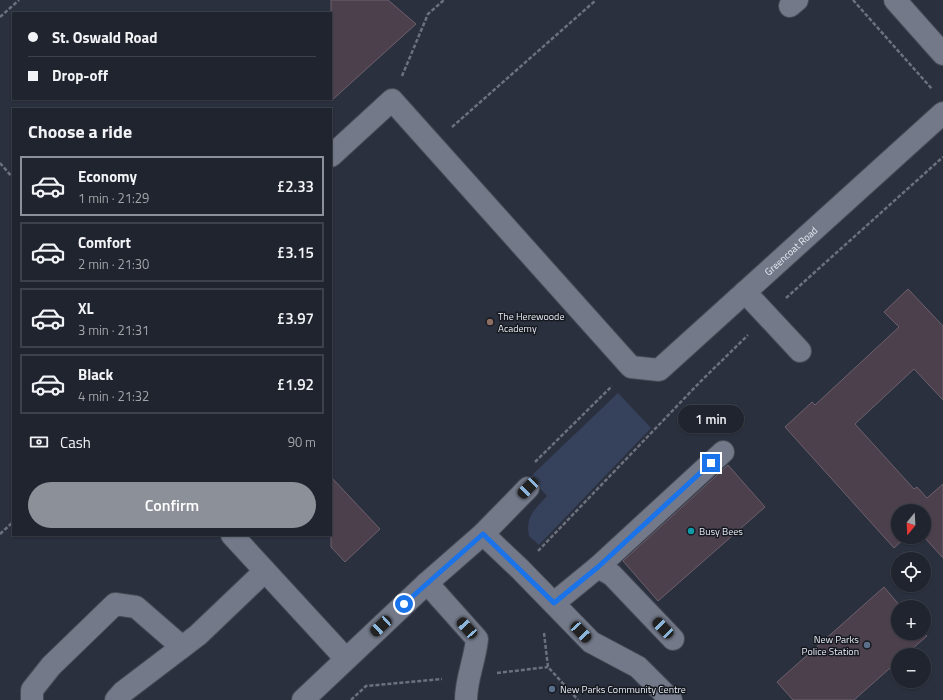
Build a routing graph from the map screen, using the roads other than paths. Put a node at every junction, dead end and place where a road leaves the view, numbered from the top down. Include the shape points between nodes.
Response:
1 (895, 0) edge
2 (943, 54) edge
3 (943, 112) edge
4 (332, 155) edge
5 (745, 292) junction
6 (800, 351) dead end
7 (723, 452) dead end
8 (528, 488) road end
9 (483, 534) junction
10 (233, 536) edge
11 (598, 567) junction
12 (265, 570) junction
13 (427, 583) junction
14 (554, 603) junction
15 (674, 639) dead end
16 (182, 647) junction
17 (346, 659) junction
18 (32, 700) edge
19 (116, 700) edge
20 (303, 700) edge
21 (466, 700) edge
22 (671, 700) edge

1 - 2 street
3 - 5 street, Greencoat Road
4 - 5 street, Greencoat Road via 392,100 631,367 659,370
5 - 6 street
7 - 11 street
8 - 9 street
9 - 13 street
9 - 14 street
10 - 12 street
11 - 14 street
11 - 15 street via 612,575
12 - 16 street via 198,635
12 - 17 street
13 - 17 street
13 - 21 street via 477,639 466,688
14 - 22 street via 591,642 638,667
16 - 18 street via 136,608 115,604 51,666 32,690
16 - 19 street
17 - 20 street

